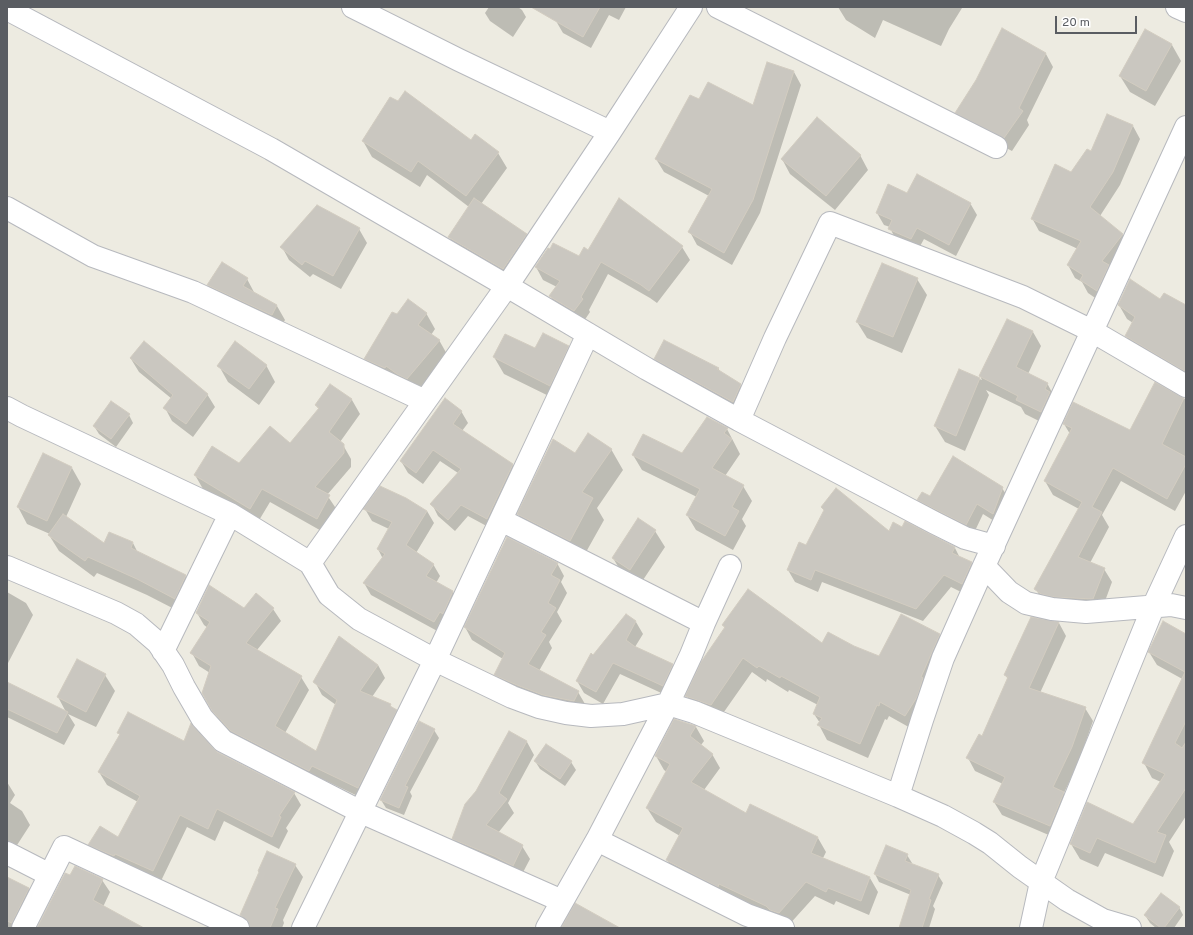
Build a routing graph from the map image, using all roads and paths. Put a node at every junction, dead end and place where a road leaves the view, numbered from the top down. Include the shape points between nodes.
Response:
1 (353, 7) edge
2 (691, 7) edge
3 (718, 7) edge
4 (1177, 7) edge
5 (7, 9) edge
6 (1186, 12) edge
7 (1186, 127) edge
8 (610, 132) junction
9 (996, 147) dead end
10 (7, 208) edge
11 (506, 286) junction
12 (1092, 331) junction
13 (588, 334) junction
14 (1186, 386) edge
15 (425, 401) junction
16 (7, 408) edge
17 (739, 420) junction
18 (230, 514) junction
19 (501, 520) junction
20 (1186, 536) edge
21 (994, 546) junction
22 (310, 563) junction
23 (730, 566) dead end
24 (984, 566) junction
25 (7, 568) edge
26 (1154, 605) junction
27 (1186, 608) edge
28 (704, 624) junction
29 (163, 650) junction
30 (435, 660) junction
31 (668, 704) junction
32 (898, 796) junction
33 (362, 812) junction
34 (597, 840) junction
35 (7, 853) edge
36 (50, 875) junction
37 (1041, 882) junction
38 (562, 901) junction
39 (744, 921) edge
40 (23, 928) edge
41 (238, 928) edge
42 (303, 928) edge
43 (547, 928) edge
44 (783, 928) edge
45 (1031, 928) edge
46 (1130, 928) edge

1 - 8 street
2 - 8 street
3 - 9 street
4 - 6 street
5 - 11 street via 272,149
7 - 12 street
8 - 11 street
10 - 15 street via 93,256 193,292
11 - 13 street
11 - 15 street
12 - 14 street
12 - 17 street via 1023,297 830,223
12 - 21 street
13 - 17 street
13 - 19 street
15 - 22 street
16 - 18 street
17 - 21 street via 965,538
18 - 22 street
18 - 29 street
19 - 28 street
19 - 30 street
20 - 26 street
21 - 24 street
22 - 30 street via 329,595 359,619
23 - 28 street
24 - 26 street via 1009,592 1026,603 1052,609 1086,612
24 - 32 street via 943,658
25 - 29 street via 116,613 136,624
26 - 27 street via 1171,604
26 - 37 street
28 - 31 street
29 - 33 street via 202,718 223,741
30 - 31 street via 539,707 566,713 592,716 623,714
30 - 33 street
31 - 32 street via 694,712
31 - 34 street
32 - 37 street via 974,833
33 - 38 street
33 - 42 street
34 - 38 street
34 - 39 street
35 - 36 street
36 - 40 street
36 - 41 street via 64,847
37 - 45 street
37 - 46 street via 1103,920
38 - 43 street
39 - 44 street

